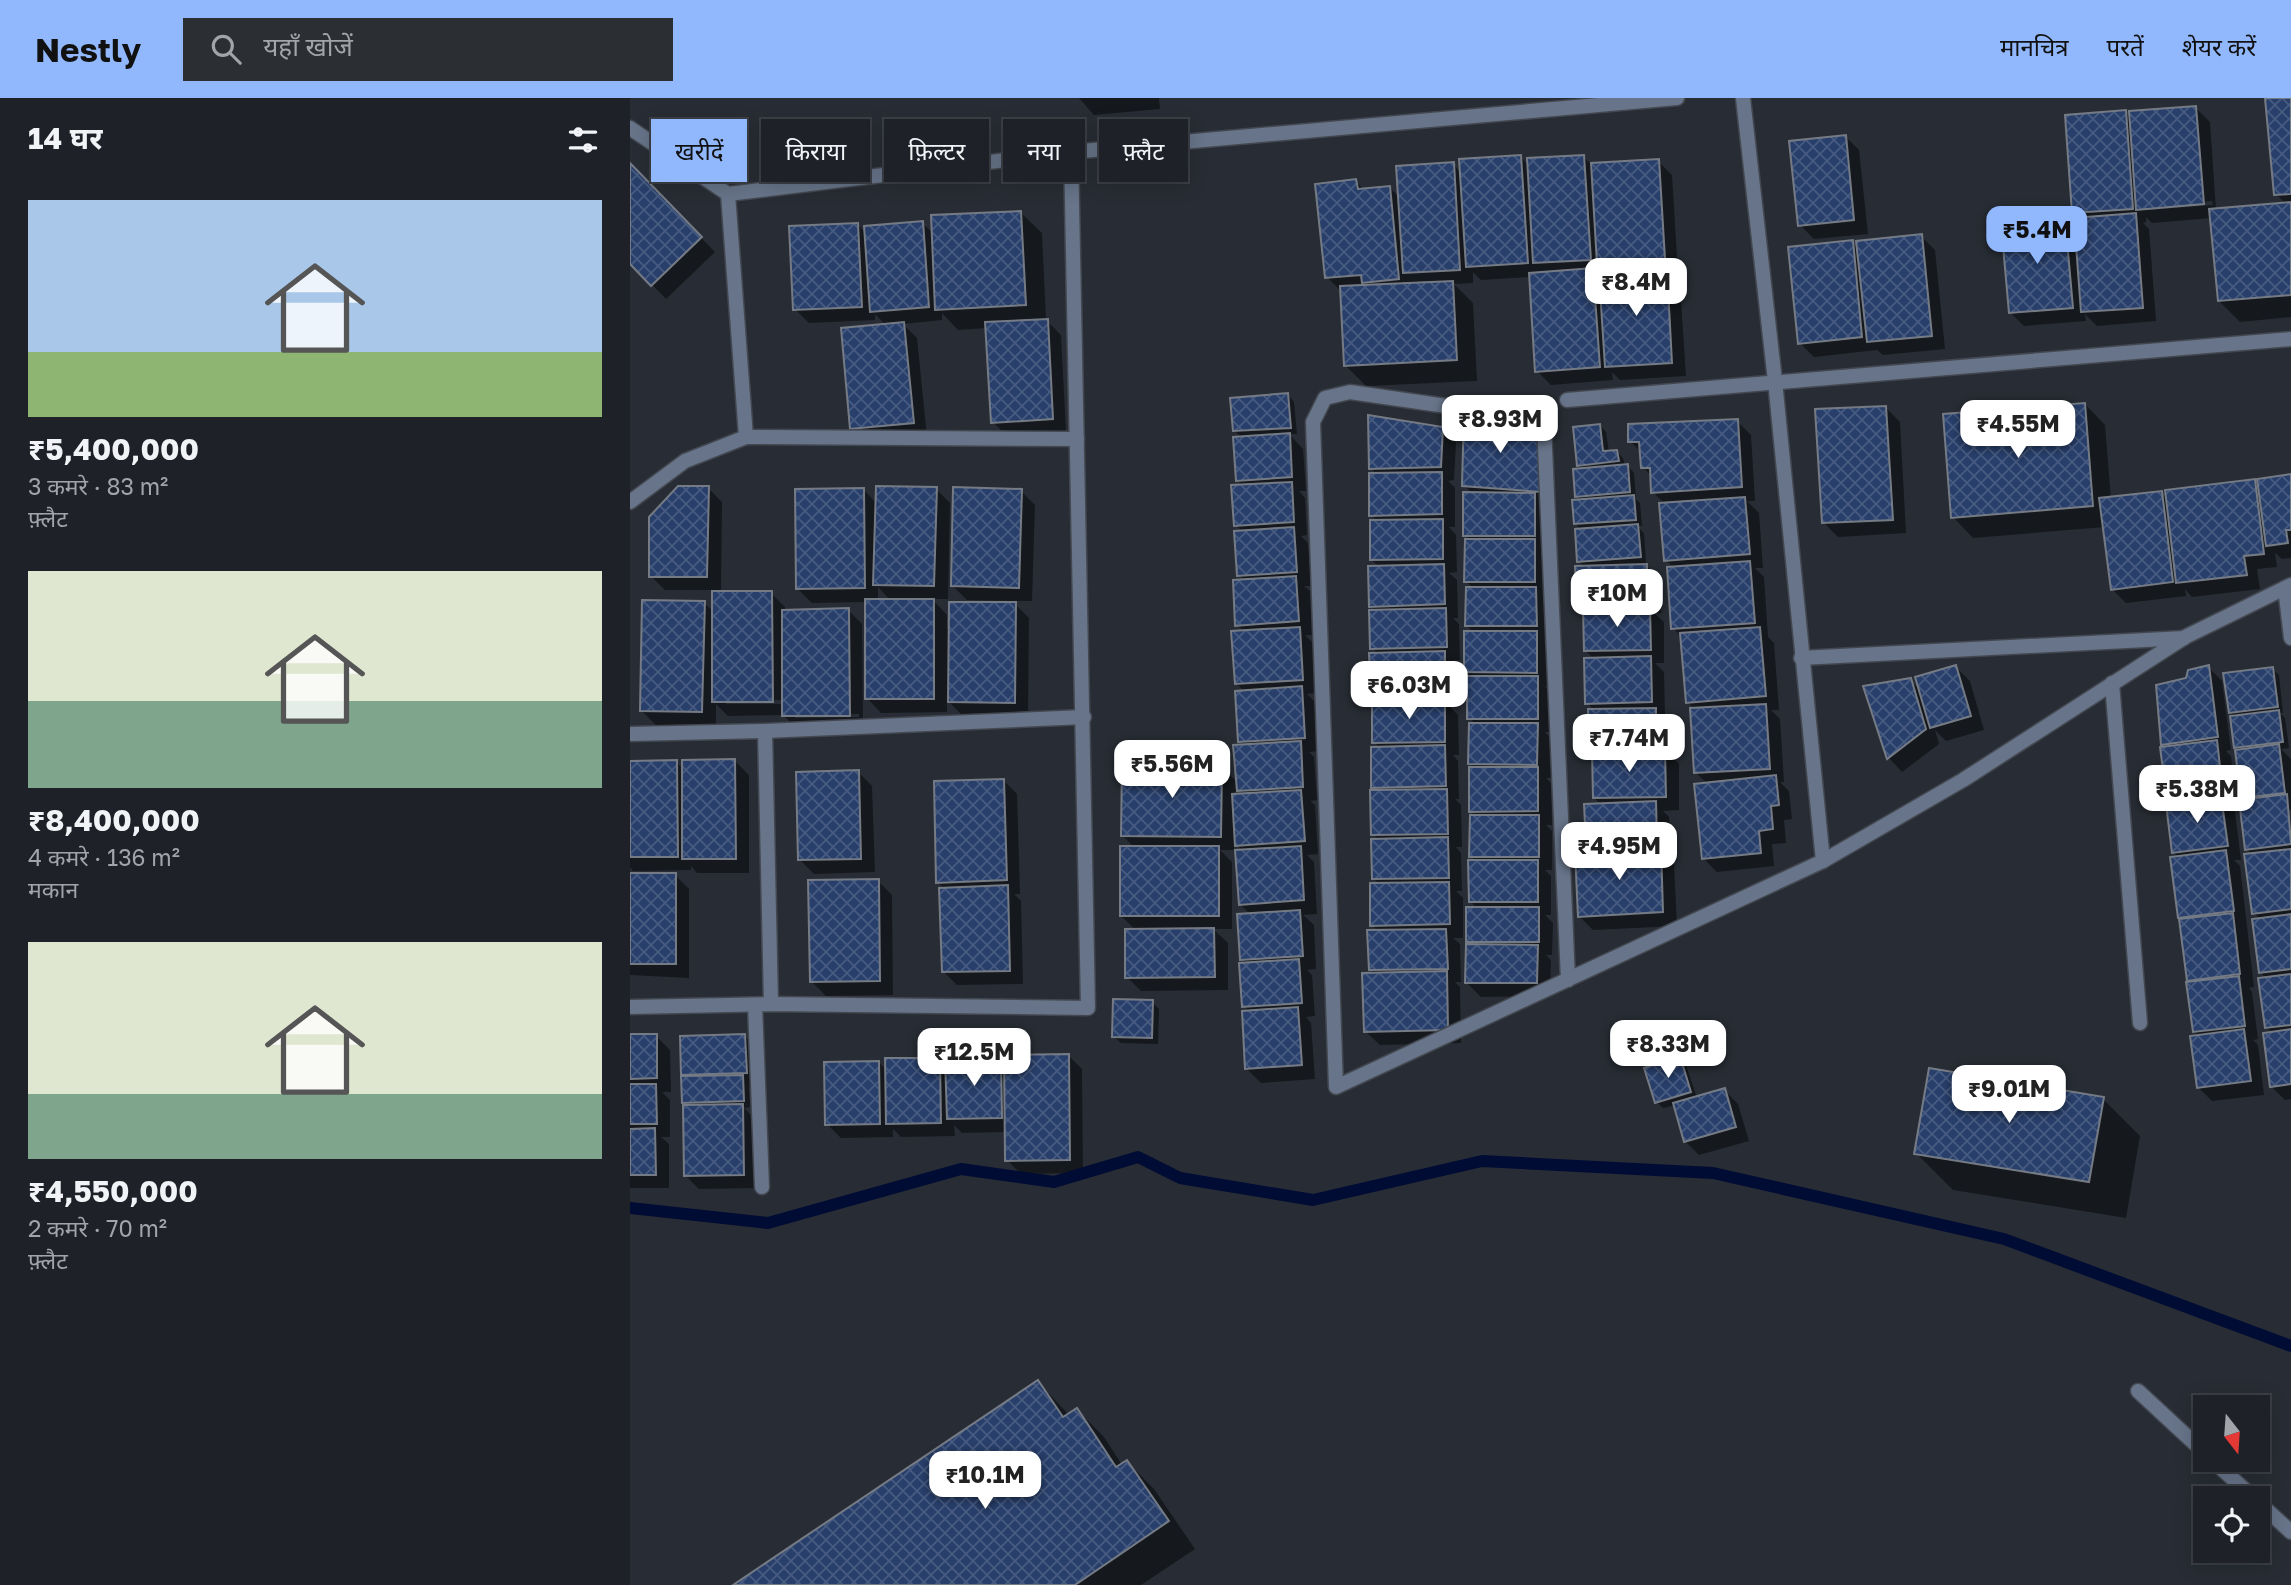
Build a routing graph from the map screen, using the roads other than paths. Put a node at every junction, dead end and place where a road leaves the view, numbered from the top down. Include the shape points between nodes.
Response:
1 (1677, 98) edge
2 (1743, 98) edge
3 (630, 128) edge
4 (1085, 151) edge
5 (1003, 160) edge
6 (1072, 182) edge
7 (728, 194) junction
8 (2291, 339) edge
9 (1775, 381) junction
10 (1567, 400) dead end
11 (746, 437) junction
12 (1077, 439) junction
13 (630, 502) edge
14 (2288, 587) edge
15 (2185, 638) junction
16 (2291, 638) edge
17 (1801, 658) junction
18 (2112, 683) junction
19 (1084, 717) junction
20 (765, 731) junction
21 (630, 734) edge
22 (1824, 861) junction
23 (1568, 980) junction
24 (771, 1004) junction
25 (755, 1005) junction
26 (630, 1007) edge
27 (2140, 1023) dead end
28 (762, 1187) dead end
29 (2138, 1391) dead end
30 (2193, 1442) edge
31 (2225, 1472) edge
32 (2241, 1486) edge
33 (2270, 1513) edge
34 (2291, 1532) edge

1 - 4 street
2 - 9 street
3 - 7 street
5 - 7 street
6 - 12 street
7 - 11 street
8 - 9 street
9 - 10 street
9 - 17 street
11 - 12 street
11 - 13 street via 685,461
12 - 19 street
14 - 15 street
14 - 16 street
15 - 17 street
15 - 18 street
17 - 22 street
18 - 22 street via 1963,780
18 - 27 street
19 - 20 street
19 - 24 street via 1087,1008
20 - 21 street
20 - 24 street
22 - 23 street
23 - 23 street via 1336,1087 1313,422 1325,398 1350,392 1544,424
24 - 25 street
25 - 26 street
25 - 28 street
29 - 30 street
31 - 32 street
33 - 34 street

